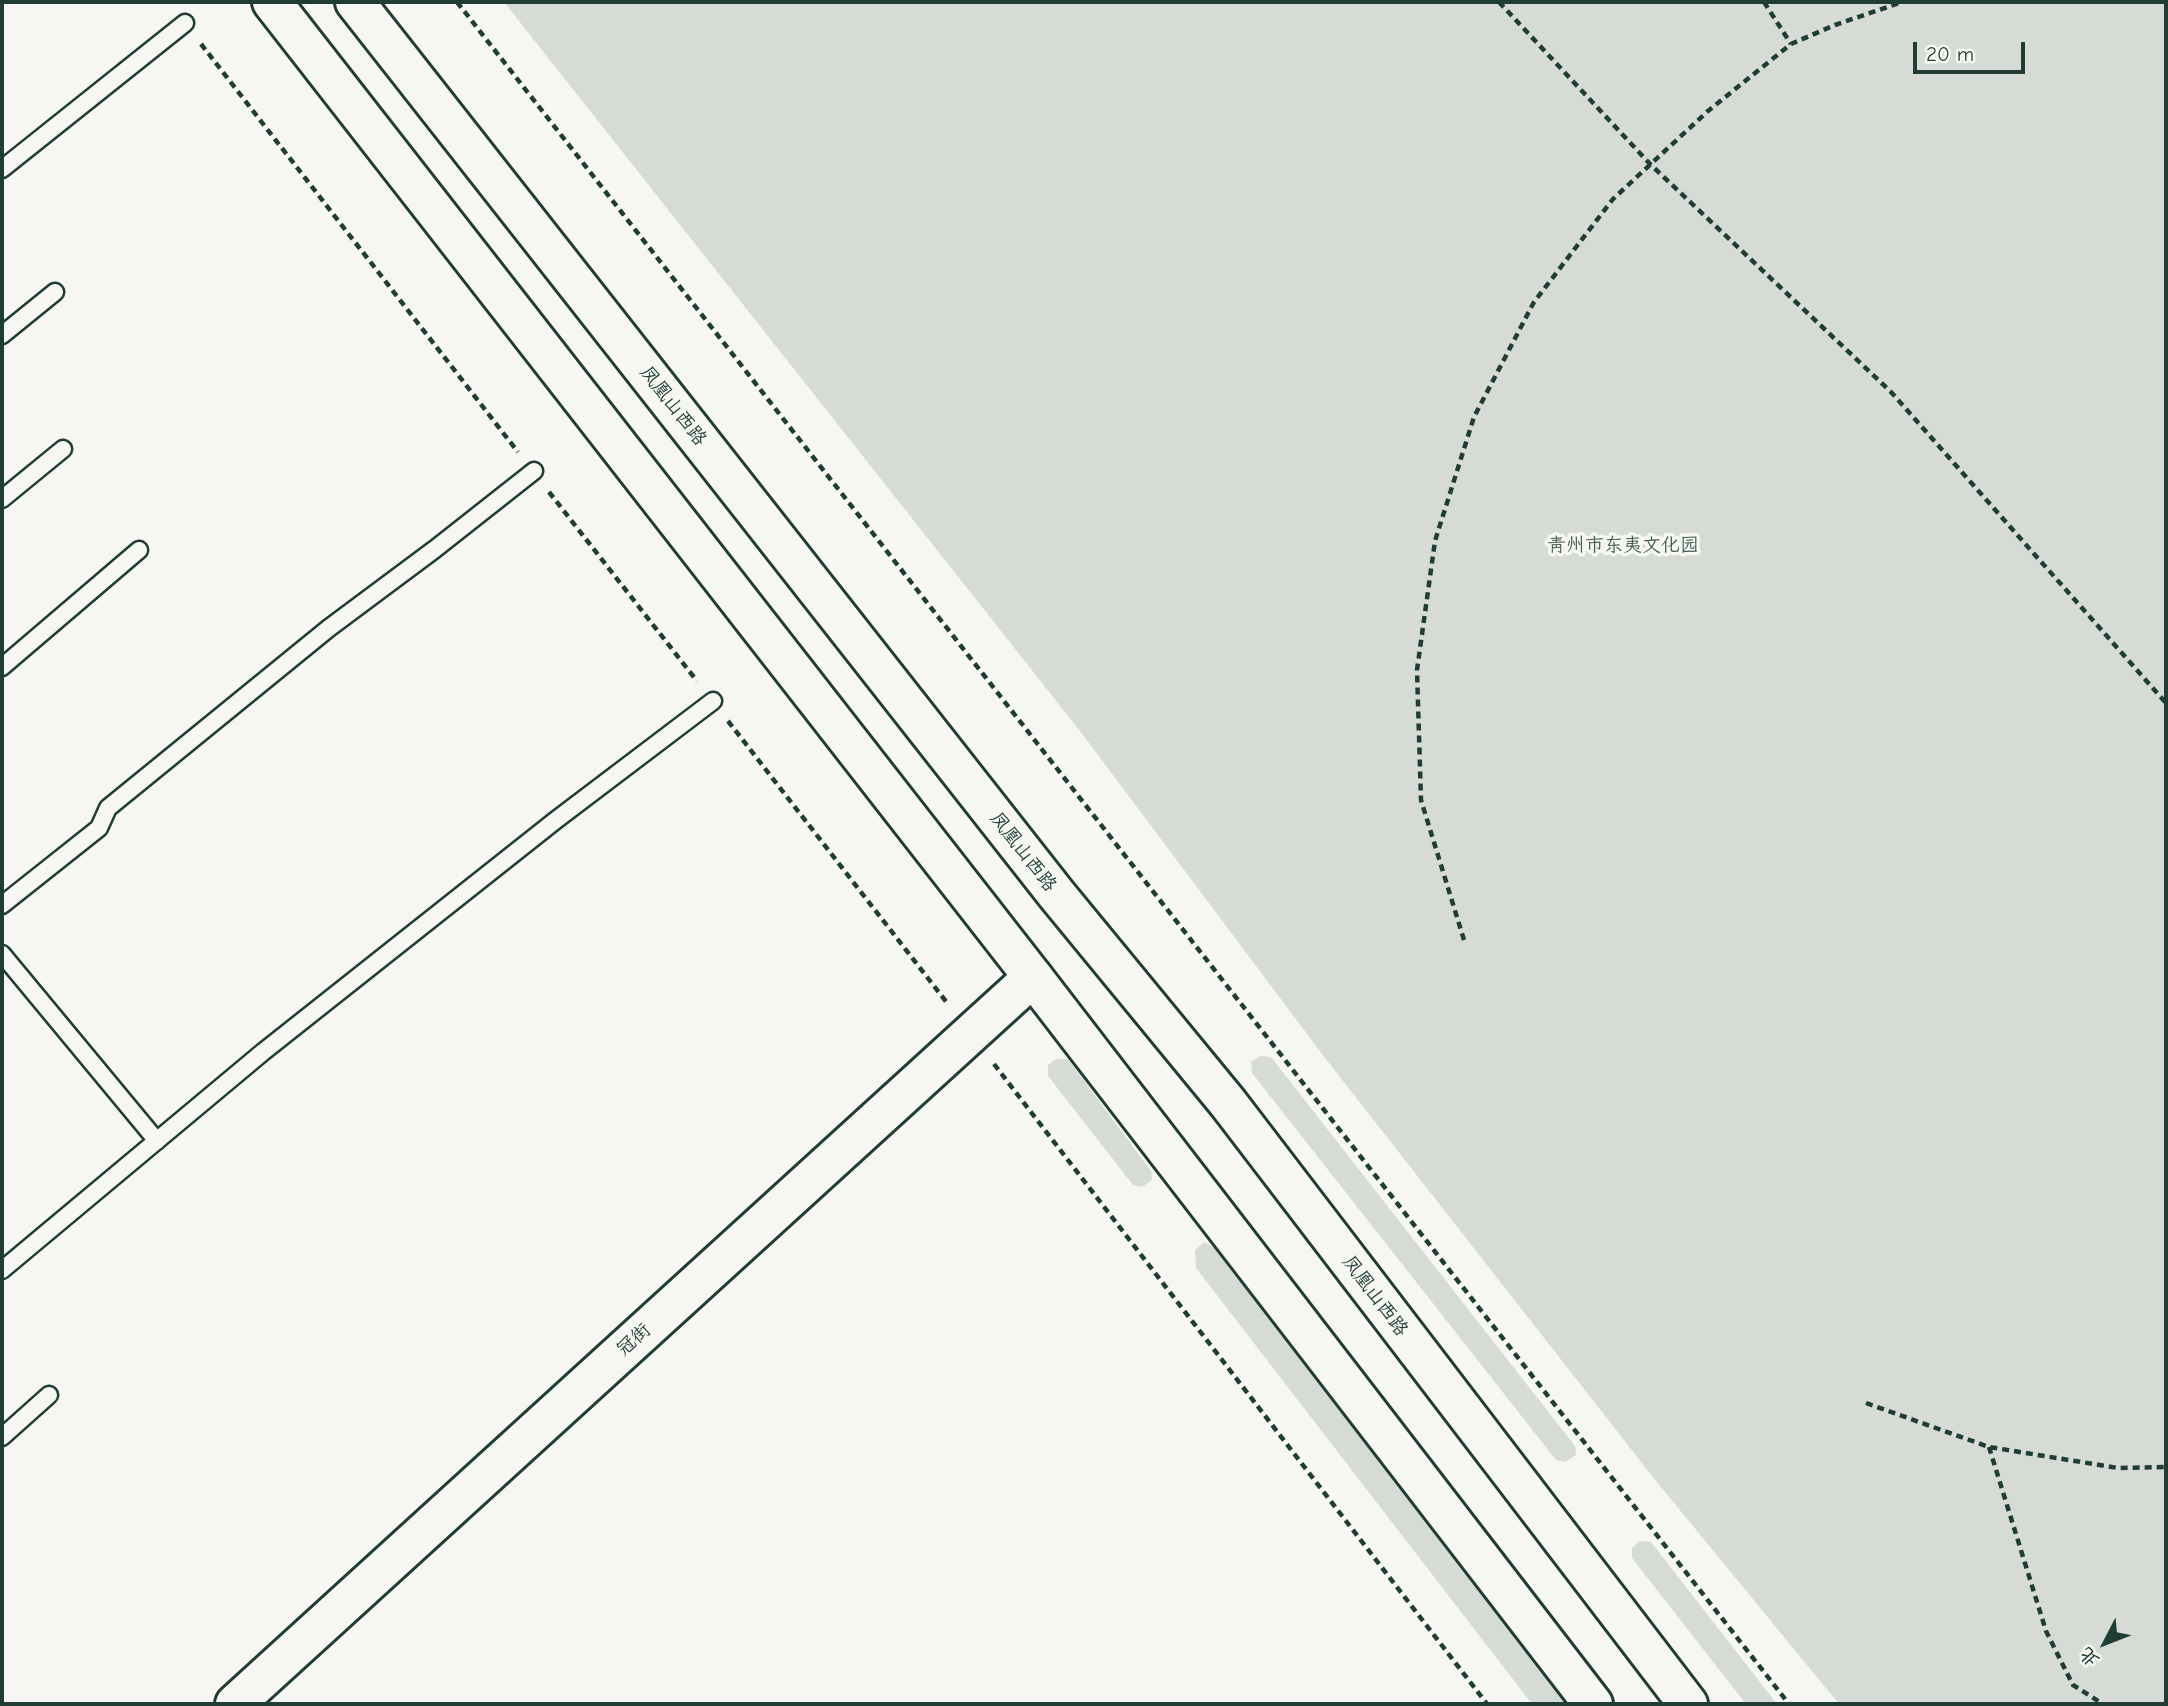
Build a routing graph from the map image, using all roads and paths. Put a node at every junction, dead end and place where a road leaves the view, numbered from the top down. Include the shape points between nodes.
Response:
1 (272, 2) edge
2 (355, 2) edge
3 (457, 2) edge
4 (1499, 2) edge
5 (1764, 2) edge
6 (1902, 2) edge
7 (185, 23) joint
8 (1791, 44) junction
9 (1650, 164) junction
10 (2, 169) edge
11 (55, 292) dead end
12 (2, 335) edge
13 (63, 449) dead end
14 (534, 471) junction
15 (2, 499) edge
16 (139, 550) dead end
17 (2, 667) edge
18 (713, 701) junction
19 (2166, 703) edge
20 (2, 905) edge
21 (1464, 940) dead end
22 (2, 954) edge
23 (1032, 977) junction
24 (971, 1034) junction
25 (156, 1141) junction
26 (2, 1270) edge
27 (49, 1395) dead end
28 (1866, 1404) dead end
29 (2, 1437) edge
30 (1989, 1447) junction
31 (2166, 1467) edge
32 (235, 1704) edge
33 (1487, 1704) edge
34 (1593, 1704) edge
35 (1688, 1704) edge
36 (1789, 1704) edge
37 (2103, 1704) edge

1 - 23 main road
2 - 35 main road, 凤凰山西路 via 1057,895 1228,1103
3 - 36 path
4 - 9 path
5 - 8 path
6 - 8 path
7 - 10 lane
7 - 14 path
8 - 9 path
9 - 19 path via 1891,392
9 - 21 path via 1613,199 1534,302 1474,417 1435,541 1417,670 1422,800
11 - 12 lane
13 - 15 lane
14 - 18 path
14 - 20 lane via 307,645 108,808 99,828
16 - 17 lane
18 - 24 path
18 - 25 lane via 430,919
22 - 25 lane
23 - 24 main road, 冠街
23 - 34 main road
24 - 32 main road, 冠街
24 - 33 path
25 - 26 lane
27 - 29 lane
28 - 30 path
30 - 31 path via 2118,1468
30 - 37 path via 2046,1631 2073,1685

